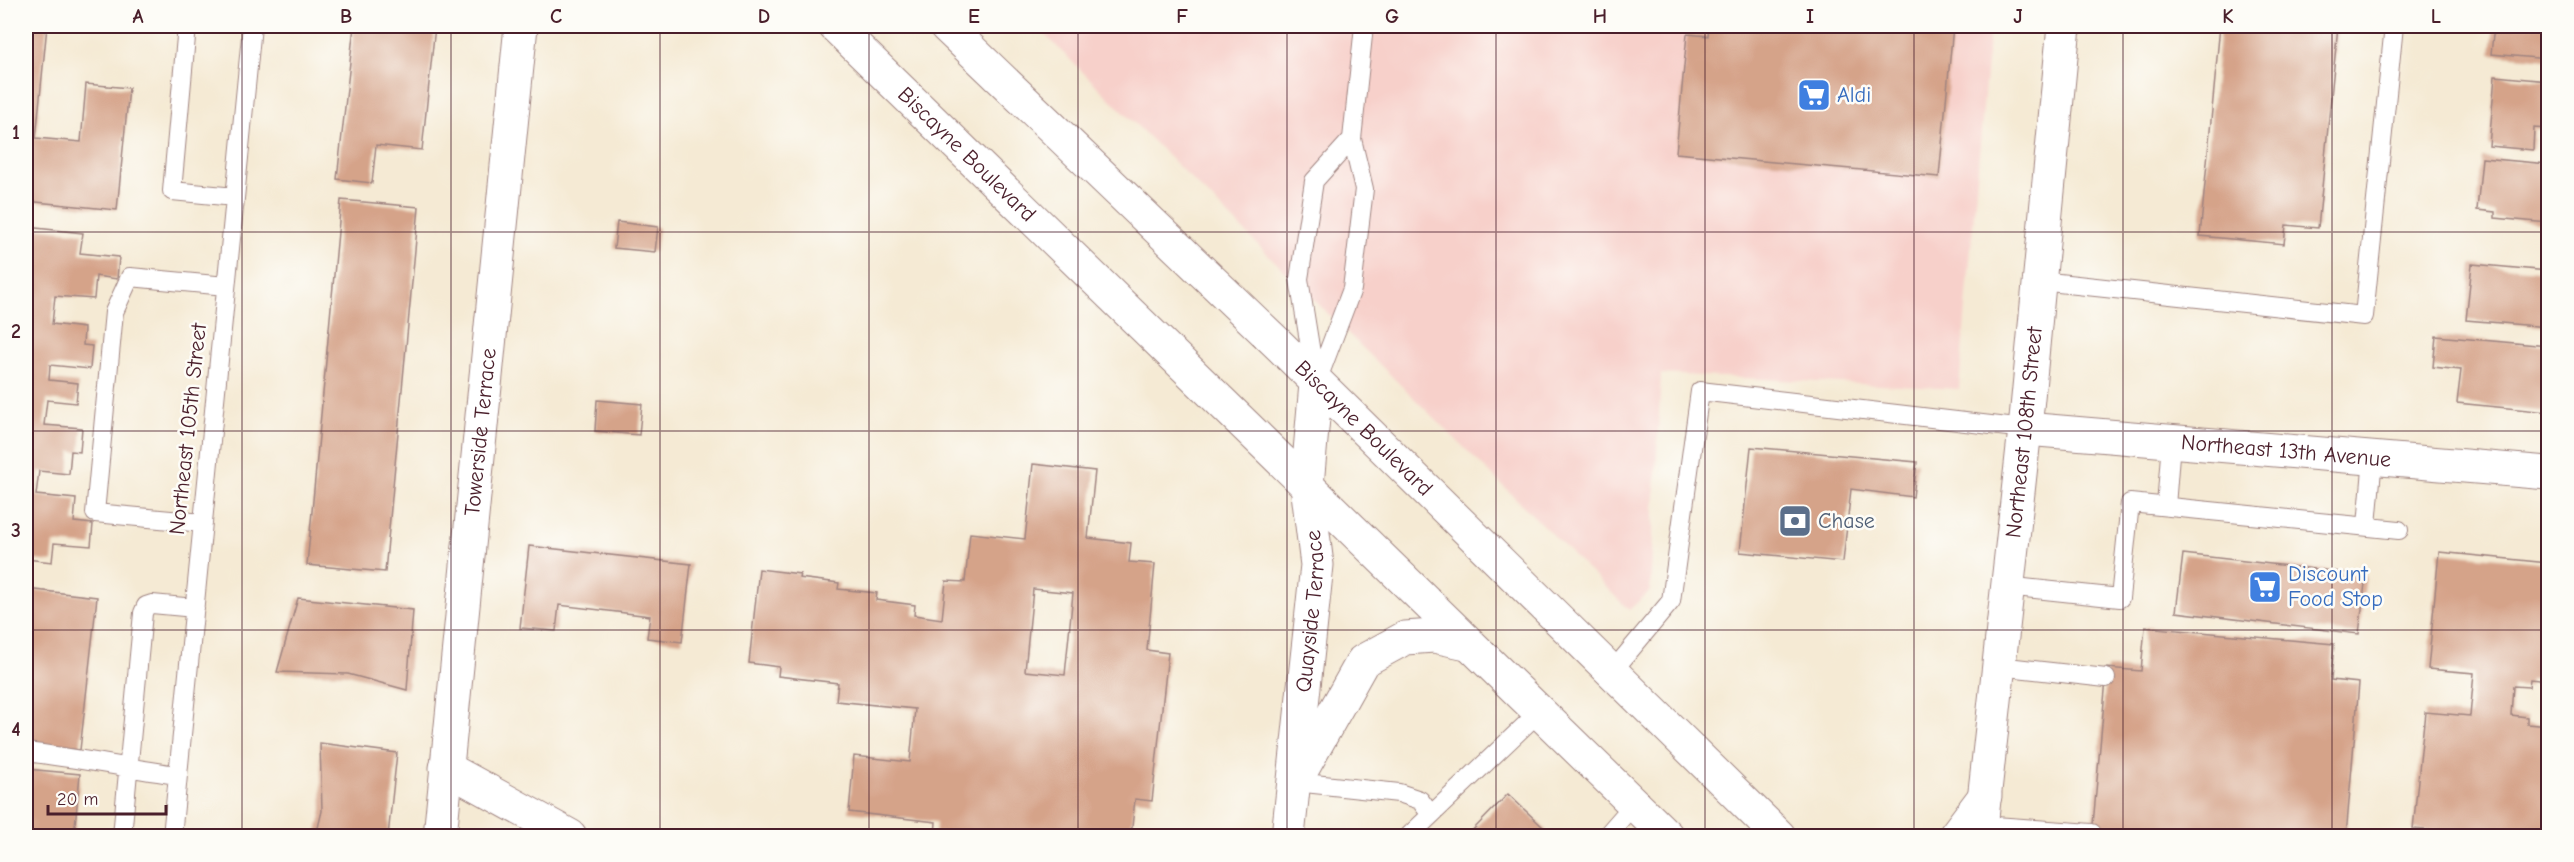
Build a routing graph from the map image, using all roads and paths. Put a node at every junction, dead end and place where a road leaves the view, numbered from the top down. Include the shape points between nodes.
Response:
1 (187, 26) edge
2 (252, 26) edge
3 (521, 26) edge
4 (835, 26) edge
5 (946, 26) edge
6 (1364, 26) edge
7 (2064, 26) edge
8 (2394, 26) edge
9 (1352, 139) junction
10 (235, 197) junction
11 (2040, 281) junction
12 (226, 286) junction
13 (1316, 384) junction
14 (2025, 429) junction
15 (2171, 442) junction
16 (2373, 458) junction
17 (2548, 473) edge
18 (1307, 485) junction
19 (2166, 506) junction
20 (203, 523) junction
21 (2367, 525) junction
22 (2399, 530) dead end
23 (2006, 586) junction
24 (195, 608) junction
25 (1467, 643) junction
26 (1998, 666) junction
27 (1611, 673) junction
28 (2106, 678) dead end
29 (1539, 712) junction
30 (26, 752) edge
31 (129, 768) junction
32 (446, 768) junction
33 (178, 775) junction
34 (1295, 782) junction
35 (1634, 804) junction
36 (1431, 815) junction
37 (1975, 823) edge
38 (2092, 833) dead end
39 (122, 837) edge
40 (172, 837) edge
41 (440, 837) edge
42 (570, 837) edge
43 (1288, 837) edge
44 (1409, 837) edge
45 (1606, 837) edge
46 (1667, 837) edge
47 (1779, 837) edge

1 - 10 lane via 172,191
2 - 10 lane, Northeast 105th Street
3 - 32 street, Towerside Terrace
4 - 18 street, Biscayne Boulevard
5 - 13 street, Biscayne Boulevard
6 - 9 lane
7 - 11 street, Northeast 108th Street
8 - 11 lane via 2364,316
9 - 13 lane via 1364,189 1352,289
9 - 13 lane via 1314,181 1299,279
10 - 12 lane, Northeast 105th Street
11 - 14 street, Northeast 108th Street
12 - 20 lane, Northeast 105th Street
12 - 20 lane via 130,278 114,312 95,513
13 - 18 street, Quayside Terrace
13 - 27 street, Biscayne Boulevard
14 - 15 street, Northeast 13th Avenue
14 - 23 street, Northeast 108th Street
14 - 27 lane via 1700,391 1671,601
15 - 16 street, Northeast 13th Avenue
15 - 19 lane
16 - 17 street, Northeast 13th Avenue
16 - 21 lane
18 - 25 street, Biscayne Boulevard
18 - 34 street, Quayside Terrace via 1317,565
19 - 21 lane
19 - 23 lane via 2130,503 2120,598
20 - 24 lane, Northeast 105th Street
21 - 22 lane
23 - 26 street, Northeast 108th Street
24 - 31 lane via 152,604 143,613
24 - 33 lane, Northeast 105th Street
25 - 29 street, Biscayne Boulevard
25 - 34 street via 1434,636 1405,638 1363,661
26 - 28 lane
26 - 37 street, Northeast 108th Street
27 - 47 street, Biscayne Boulevard
29 - 35 street, Biscayne Boulevard
29 - 36 lane
30 - 31 lane
31 - 33 lane
31 - 39 lane
32 - 41 street, Towerside Terrace
32 - 42 street
33 - 40 lane, Northeast 105th Street
34 - 36 lane via 1399,793 1420,800
34 - 43 street, Quayside Terrace
35 - 45 lane
35 - 46 street, Biscayne Boulevard
36 - 44 lane
37 - 38 lane

